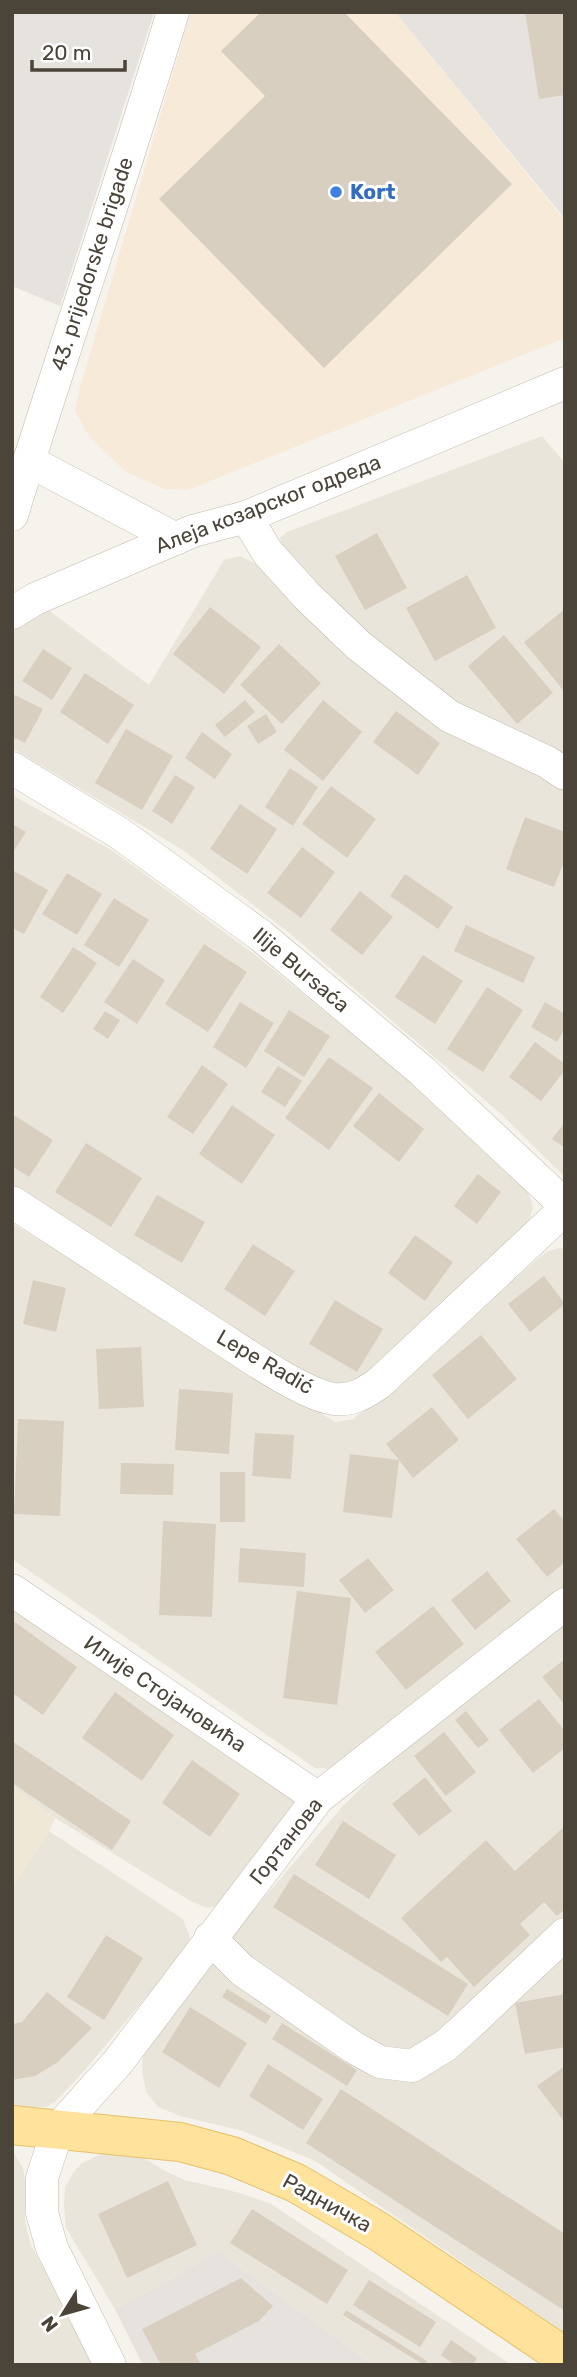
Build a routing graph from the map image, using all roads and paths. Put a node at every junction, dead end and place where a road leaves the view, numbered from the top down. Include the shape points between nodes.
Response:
1 (173, 12) edge
2 (565, 383) edge
3 (29, 461) junction
4 (12, 515) edge
5 (246, 517) junction
6 (176, 539) junction
7 (12, 613) edge
8 (12, 768) edge
9 (565, 774) edge
10 (12, 1202) edge
11 (565, 1207) edge
12 (12, 1590) edge
13 (565, 1604) edge
14 (318, 1798) junction
15 (565, 1934) edge
16 (210, 1938) junction
17 (12, 2125) edge
18 (58, 2129) junction
19 (565, 2357) edge
20 (110, 2365) edge

1 - 3 street, 43. prijedorske brigade
2 - 5 street, Алеја козарског одреда
3 - 4 street, 43. prijedorske brigade
3 - 6 street
5 - 6 street, Алеја козарског одреда
5 - 9 street via 268,552 358,645 449,716
6 - 7 street, Алеја козарског одреда
8 - 11 street, Ilije Bursaća via 119,833 260,935 422,1072
10 - 11 street, Lepe Radić via 251,1357 329,1399 358,1398 378,1384
12 - 14 street, Илије Стојановића
13 - 14 street, Гортанова
14 - 16 street, Гортанова
15 - 16 street via 445,2046 412,2066 380,2062 353,2047 242,1970
16 - 18 street, Гортанова via 118,2062
17 - 18 main road, Радничка
18 - 19 main road, Радничка via 180,2142 232,2156 296,2183 378,2231
18 - 20 street via 42,2178 42,2213 52,2248

